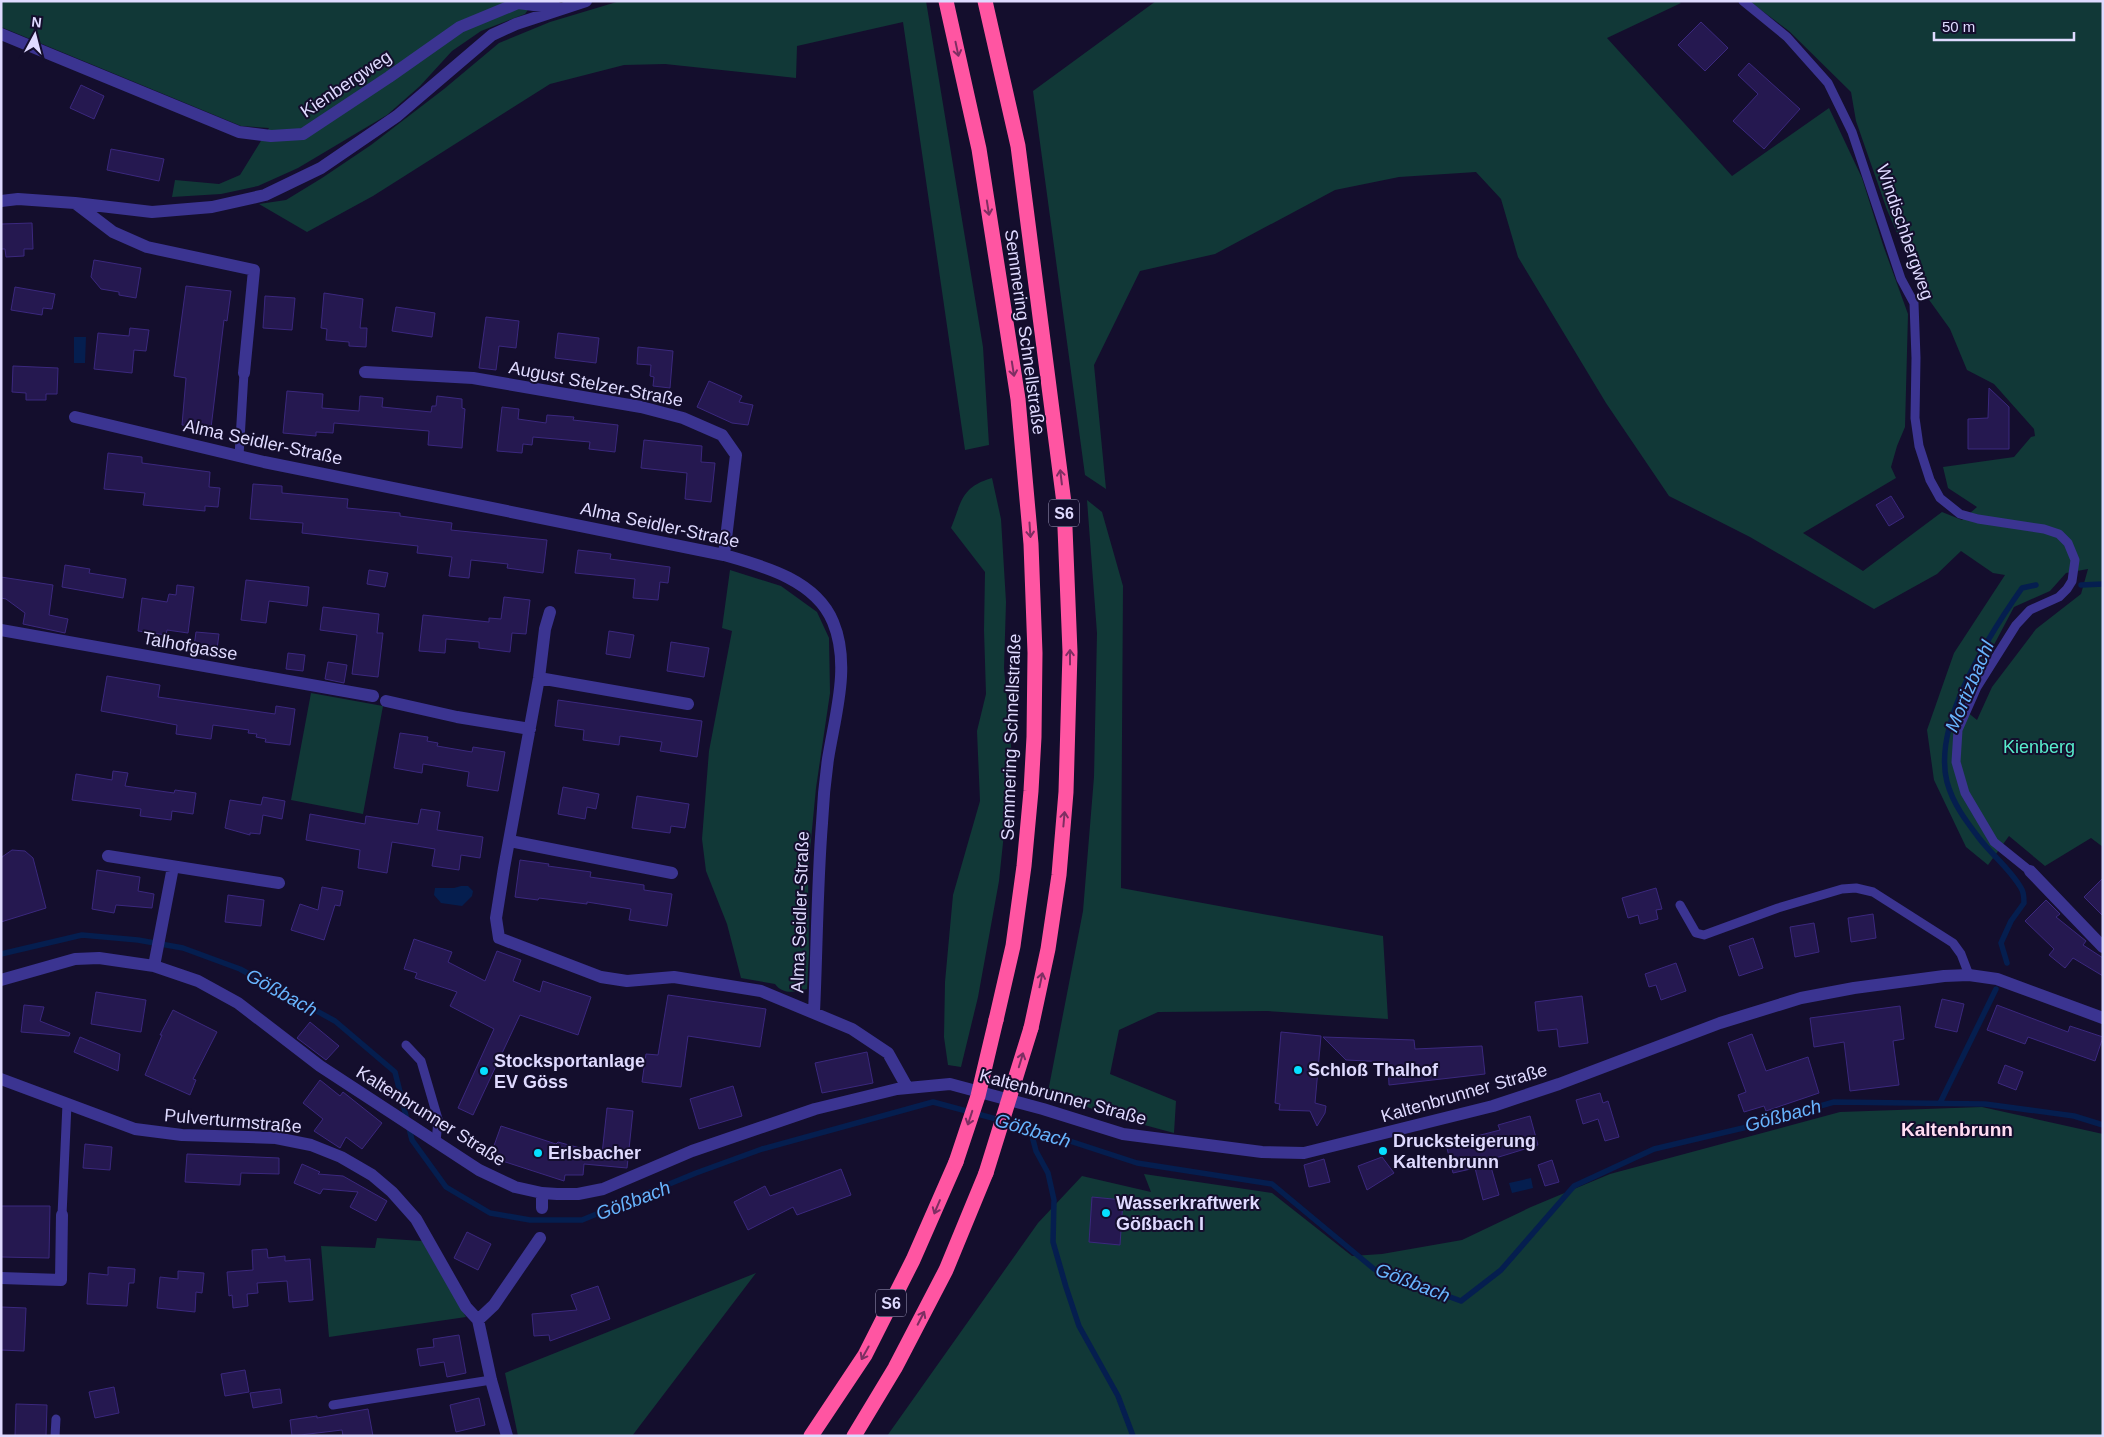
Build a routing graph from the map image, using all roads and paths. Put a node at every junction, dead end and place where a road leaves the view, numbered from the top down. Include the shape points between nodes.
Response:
1 (586, 1) edge
2 (946, 1) edge
3 (985, 1) edge
4 (1743, 1) edge
5 (563, 9) junction
6 (1, 34) edge
7 (1, 201) edge
8 (76, 203) junction
9 (365, 372) dead end
10 (244, 373) joint
11 (75, 417) dead end
12 (239, 456) junction
13 (724, 555) junction
14 (550, 612) dead end
15 (1, 630) edge
16 (539, 678) junction
17 (373, 696) dead end
18 (386, 701) dead end
19 (688, 704) dead end
20 (530, 728) junction
21 (510, 841) junction
22 (108, 856) dead end
23 (173, 867) junction
24 (2030, 870) joint
25 (672, 873) dead end
26 (279, 883) dead end
27 (1680, 905) dead end
28 (2103, 947) edge
29 (156, 961) junction
30 (1970, 975) junction
31 (1, 980) edge
32 (814, 1012) junction
33 (2103, 1018) edge
34 (406, 1045) dead end
35 (1, 1079) edge
36 (907, 1087) junction
37 (67, 1104) junction
38 (436, 1143) junction
39 (542, 1193) junction
40 (542, 1208) dead end
41 (62, 1214) joint
42 (540, 1238) dead end
43 (1, 1278) edge
44 (478, 1320) junction
45 (491, 1380) junction
46 (333, 1405) dead end
47 (56, 1418) dead end
48 (55, 1436) edge
49 (507, 1436) edge
50 (811, 1436) edge
51 (854, 1436) edge

1 - 5 street, Kienbergweg
2 -> 50 highway, Semmering Schnellstraße / S6, bridge via 979,149 1018,399 1032,563 1035,662 1031,791 1024,866 1014,937 996,1020 978,1096 956,1162 913,1260 864,1355
51 -> 3 highway, Semmering Schnellstraße / S6, bridge via 896,1368 946,1270 986,1173 1031,1028 1048,949 1059,875 1066,792 1070,652 1064,503 1018,146
4 - 24 lane, Windischbergweg via 1787,37 1828,83 1852,132 1900,278 1914,303 1916,430 1930,480 1940,498 1960,514 2059,534 2068,543 2075,560 2072,581 2067,589 2059,597 2030,610 2016,625 1977,687 1958,730 1956,762 1965,792 1994,842
5 - 6 street, Kienbergweg via 518,3 460,27 303,134 271,136 239,132
5 - 8 street, Kienbergweg via 492,35 397,116 321,168 264,195 212,207 152,212
7 - 8 street, Kienbergweg
8 - 10 street via 113,232 147,247 254,270
9 - 13 street, August Stelzer-Straße via 473,378 641,407 683,418 722,435 736,455
10 - 12 lane
11 - 12 street, Alma Seidler-Straße
12 - 13 street, Alma Seidler-Straße
13 - 32 street, Alma Seidler-Straße via 795,581 816,597 833,620 841,647 839,697 822,823
14 - 16 street
15 - 17 street, Talhofgasse
16 - 19 street
16 - 20 street
18 - 20 street via 457,717
20 - 21 street
21 - 25 street
21 - 32 street via 496,918 499,938 601,977 627,981 674,977 761,991
22 - 23 street
23 - 26 street
23 - 29 street
24 - 28 street, Windischbergweg
27 - 30 lane via 1696,933 1704,935 1842,889 1873,892 1953,943
29 - 31 street, Kaltenbrunner Straße via 75,959
29 - 38 street, Kaltenbrunner Straße via 238,1003 320,1066
30 - 33 street, Kaltenbrunner Straße via 1997,979
30 - 36 street, Kaltenbrunner Straße via 1919,979 1801,998 1720,1023 1493,1106 1304,1153 1262,1152 1123,1134 950,1084
32 - 36 street via 852,1029 888,1053
34 - 38 lane via 421,1060 438,1119
35 - 37 street, Pulverturmstraße
36 - 39 street, Kaltenbrunner Straße via 776,1122 692,1151 603,1188 578,1194
37 - 41 lane
37 - 44 street, Pulverturmstraße via 135,1130 276,1138 311,1145 341,1157 372,1174 416,1219 466,1307
38 - 39 street, Kaltenbrunner Straße via 498,1180
39 - 40 street
41 - 43 street via 61,1280
42 - 44 street via 494,1304
44 - 45 street, Pulverturmstraße
45 - 46 lane
45 - 49 street, Pulverturmstraße
47 - 48 lane

